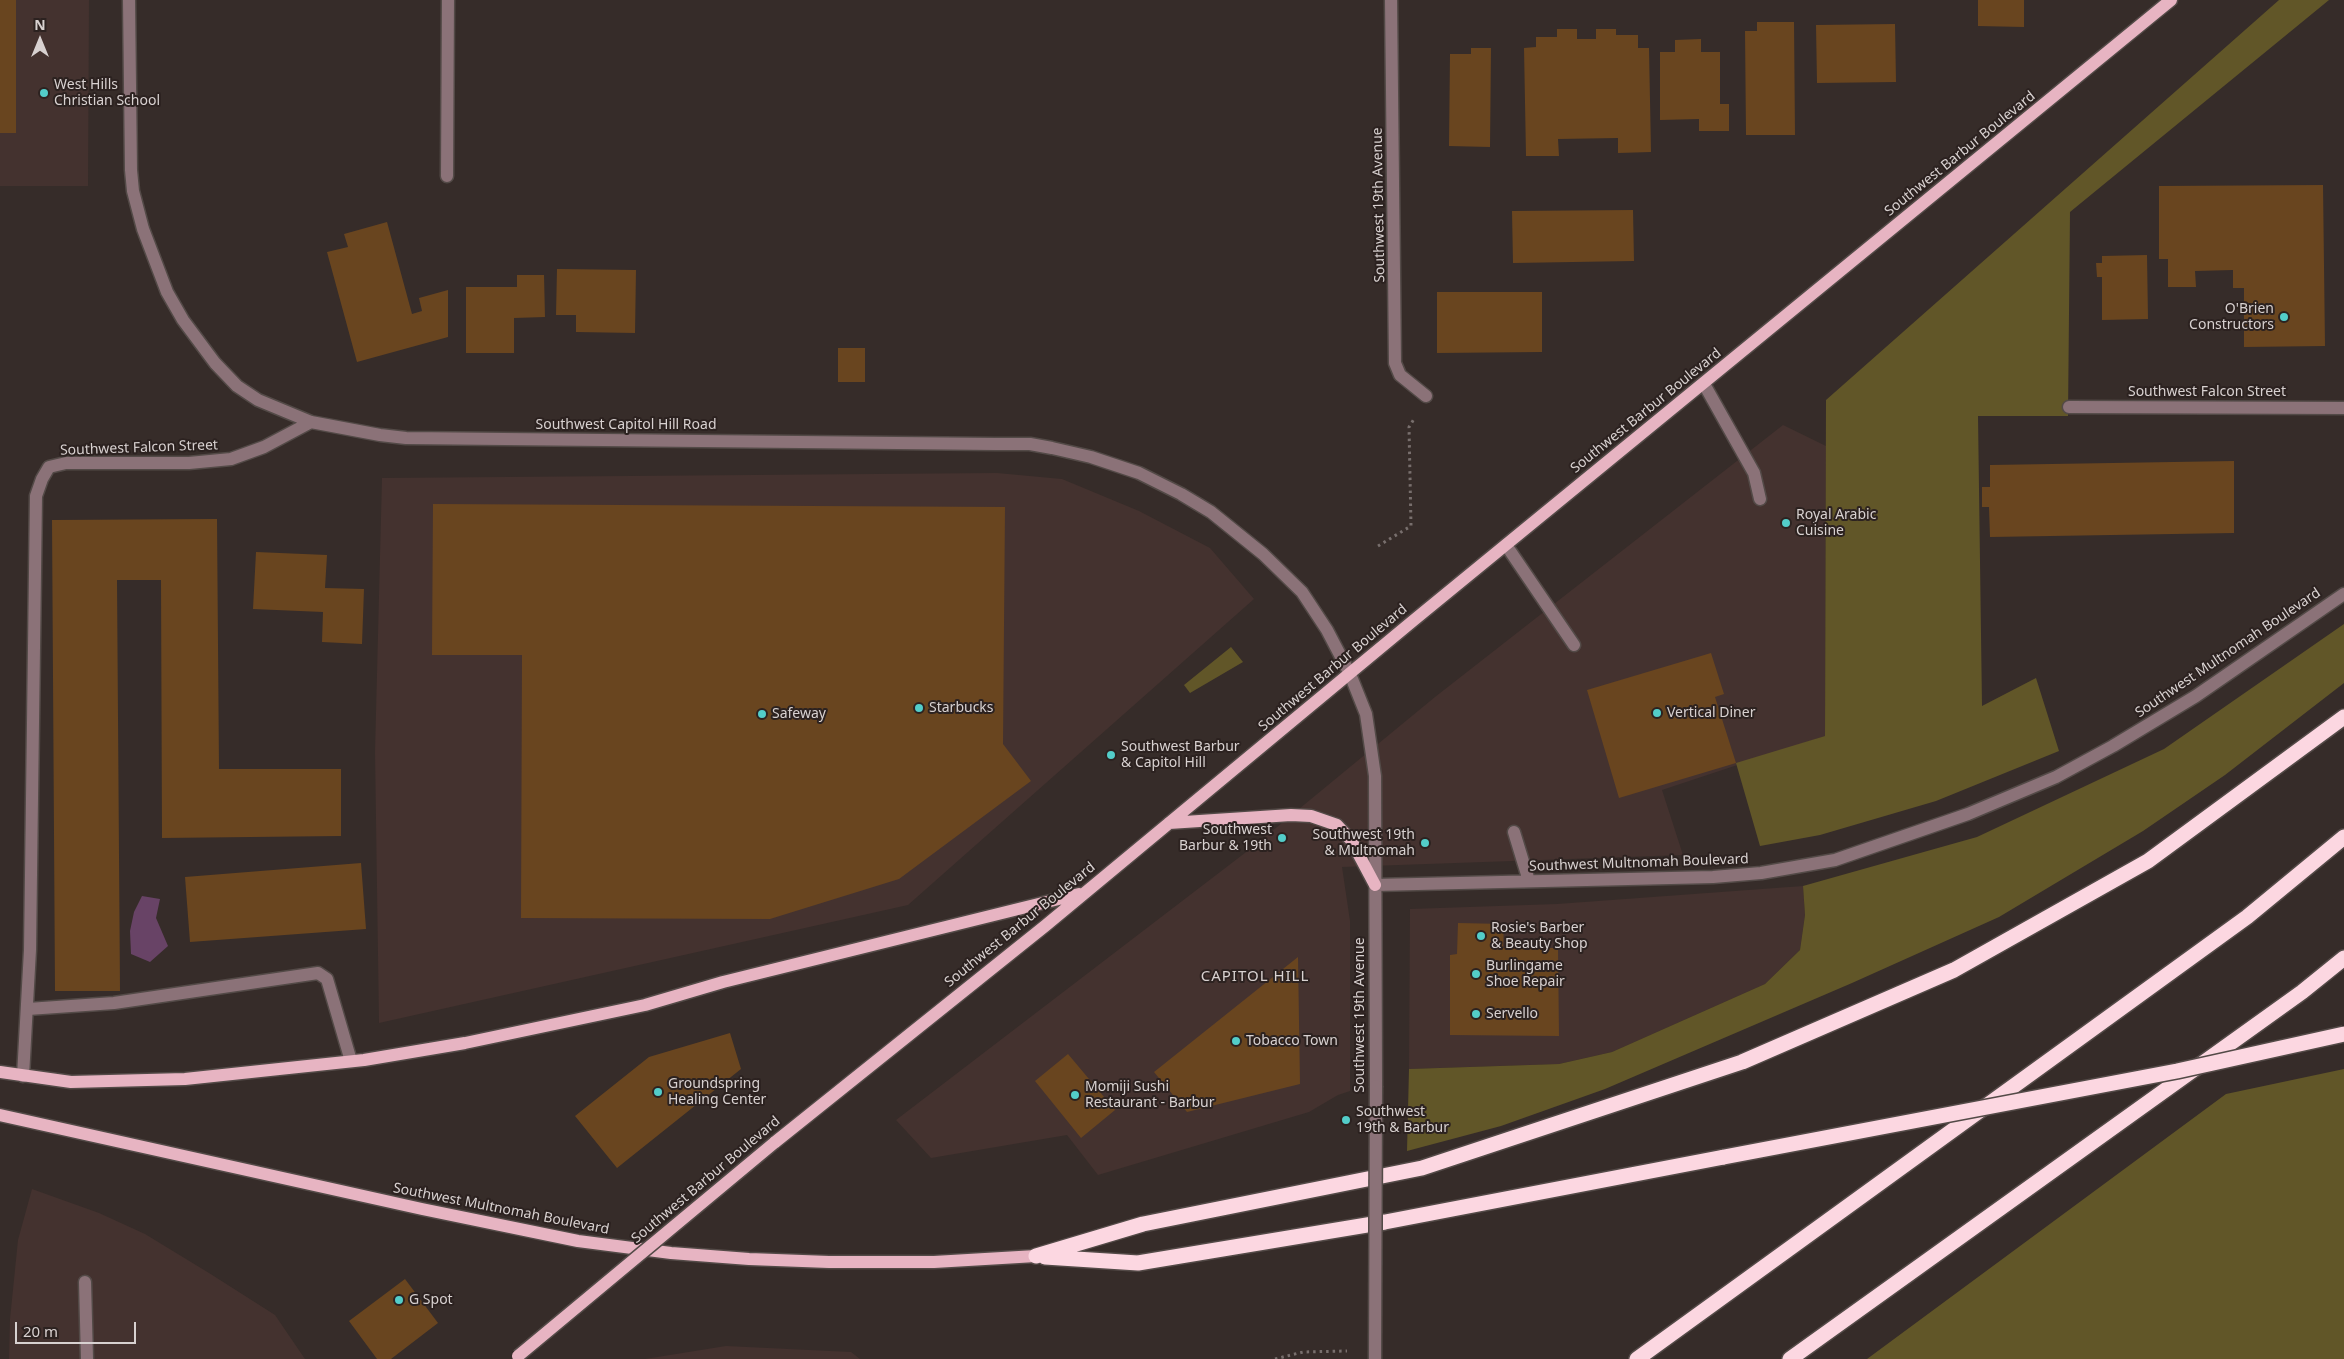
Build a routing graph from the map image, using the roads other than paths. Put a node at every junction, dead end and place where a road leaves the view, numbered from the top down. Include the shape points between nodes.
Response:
1 (129, 0) edge
2 (448, 0) edge
3 (1391, 0) edge
4 (2171, 0) edge
5 (448, 176) dead end
6 (1704, 384) junction
7 (1426, 396) road end
8 (2069, 407) dead end
9 (2344, 408) edge
10 (311, 422) junction
11 (1760, 499) dead end
12 (1506, 545) junction
13 (2344, 594) edge
14 (1574, 645) dead end
15 (1350, 674) junction
16 (2344, 717) edge
17 (1169, 824) junction
18 (1514, 832) dead end
19 (2344, 837) edge
20 (1529, 882) junction
21 (1375, 885) junction
22 (1082, 894) junction
23 (2344, 958) edge
24 (28, 1009) junction
25 (2344, 1034) edge
26 (351, 1061) junction
27 (0, 1072) edge
28 (24, 1076) junction
29 (1, 1118) edge
30 (1036, 1256) junction
31 (85, 1282) dead end
32 (1375, 1355) edge
33 (516, 1357) edge
34 (87, 1359) edge
35 (1637, 1359) edge
36 (1790, 1359) edge

1 - 10 street, Southwest Capitol Hill Road via 133,191 153,259 167,292 215,363 232,380 258,400
2 - 5 street
3 - 7 street, Southwest 19th Avenue via 1395,363 1400,376
4 - 6 main road, Southwest Barbur Boulevard
6 - 11 street via 1754,473
6 - 12 main road, Southwest Barbur Boulevard
8 - 9 street, Southwest Falcon Street
10 - 15 street, Southwest Capitol Hill Road via 406,438 1012,444 1062,450 1139,473 1182,494 1239,533 1302,592
10 - 24 street, Southwest Falcon Street via 264,447 231,459 189,463 66,463 49,467 42,479 36,496
12 - 14 street
12 - 15 main road, Southwest Barbur Boulevard
13 - 20 street, Southwest Multnomah Boulevard via 2196,696 2113,746 2056,777 1951,820 1835,860 1777,871 1713,877
15 - 17 main road, Southwest Barbur Boulevard
15 - 21 street, Southwest 19th Avenue via 1366,714 1372,745
16 - 30 highway via 2148,861 1954,970 1742,1062 1422,1168 1142,1224
17 - 21 main road via 1311,816 1337,825 1351,840
17 - 22 main road, Southwest Barbur Boulevard
18 - 20 street
19 - 35 highway via 2247,917
20 - 21 street, Southwest Multnomah Boulevard
21 - 32 street, Southwest 19th Avenue, bridge
22 - 26 main road via 723,982 645,1005 465,1043
22 - 33 main road, Southwest Barbur Boulevard, bridge
23 - 36 highway via 2286,1004
24 - 26 street via 114,1003 318,973 327,979
24 - 28 street
25 - 30 highway, bridge via 2177,1071 1394,1220 1138,1263
26 - 28 main road via 113,1082 72,1082
27 - 28 main road
29 - 30 main road, Southwest Multnomah Boulevard via 578,1241 671,1253 809,1261 934,1262
31 - 34 street

